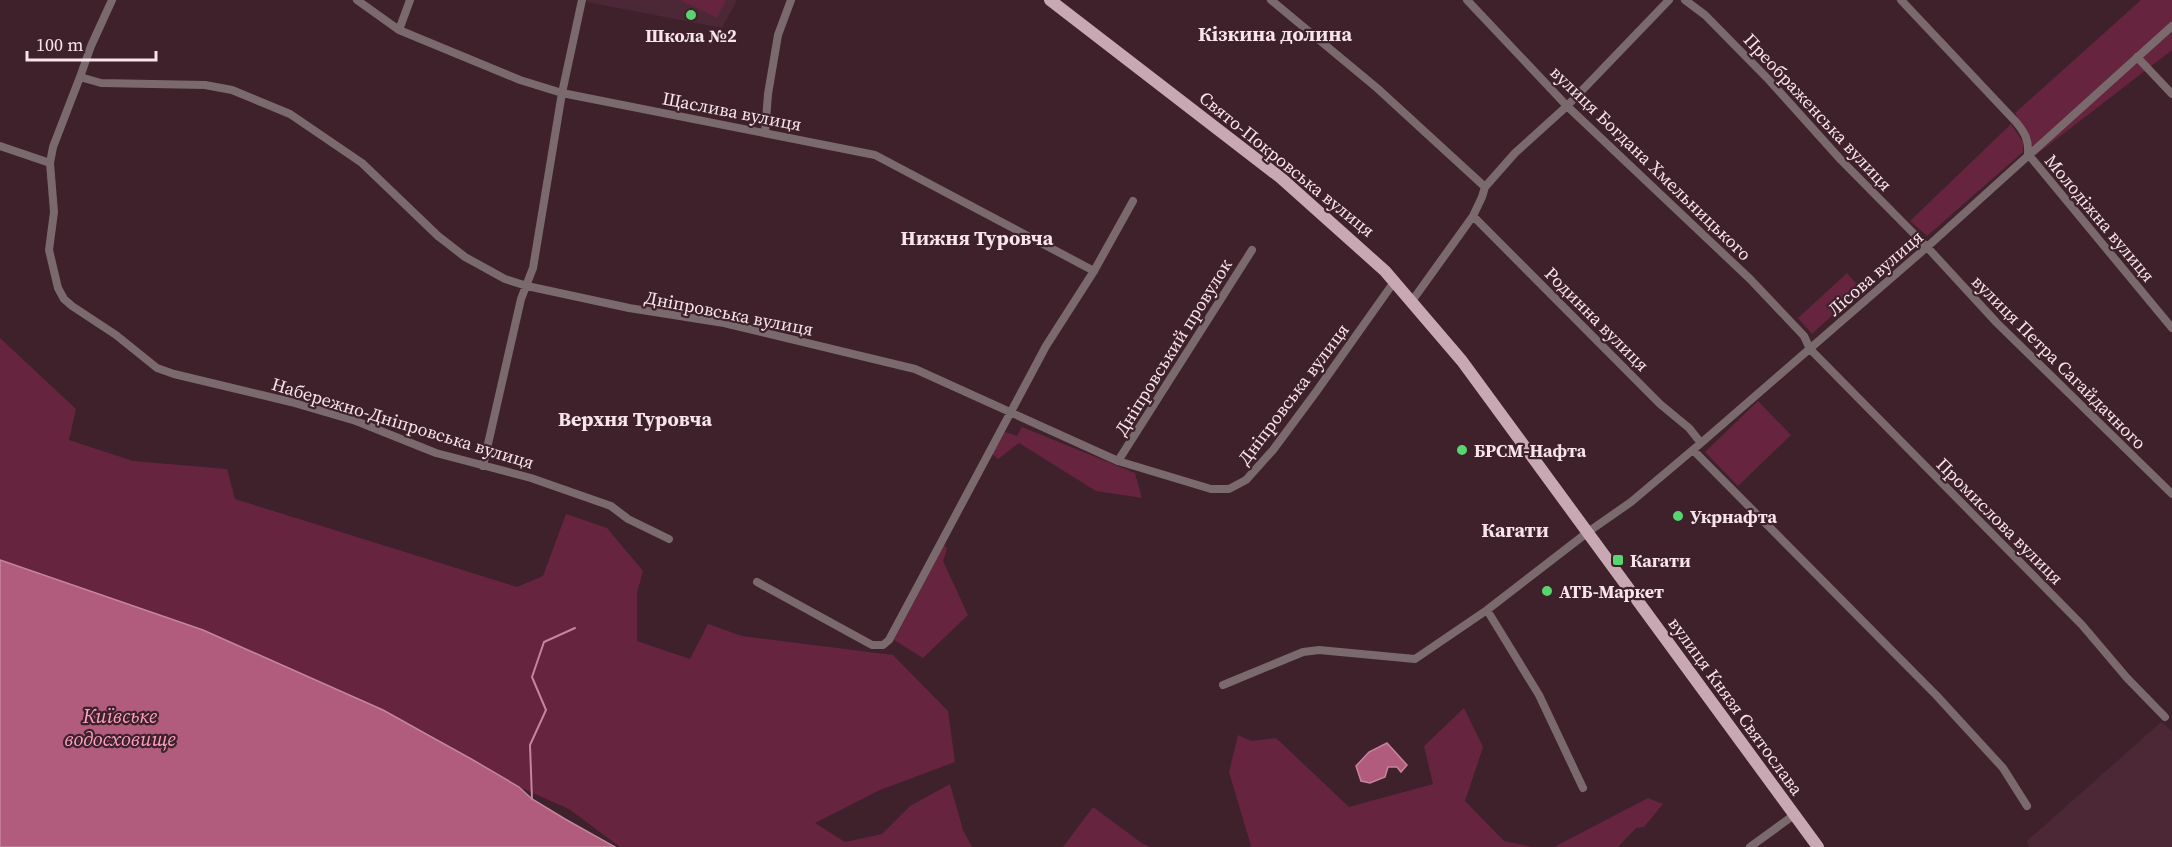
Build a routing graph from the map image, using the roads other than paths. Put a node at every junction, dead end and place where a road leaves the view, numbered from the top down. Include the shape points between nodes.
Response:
1 (112, 0) edge
2 (357, 0) edge
3 (410, 0) edge
4 (582, 0) edge
5 (791, 0) edge
6 (1050, 0) edge
7 (1271, 0) edge
8 (1467, 0) edge
9 (1669, 0) edge
10 (1685, 0) edge
11 (1901, 0) edge
12 (2172, 26) edge
13 (399, 30) junction
14 (2137, 57) junction
15 (80, 77) junction
16 (562, 93) junction
17 (2172, 94) edge
18 (1567, 106) junction
19 (765, 133) junction
20 (0, 146) edge
21 (2028, 154) junction
22 (50, 163) junction
23 (1485, 188) junction
24 (1133, 201) dead end
25 (1473, 216) junction
26 (1927, 247) junction
27 (1252, 250) dead end
28 (1094, 271) junction
29 (1395, 282) junction
30 (527, 286) junction
31 (1412, 300) junction
32 (2172, 328) edge
33 (1810, 349) junction
34 (1010, 413) junction
35 (1701, 443) junction
36 (1693, 450) junction
37 (1119, 461) junction
38 (483, 466) junction
39 (2172, 494) edge
40 (1586, 529) junction
41 (669, 539) dead end
42 (757, 582) dead end
43 (1487, 610) junction
44 (1223, 685) dead end
45 (2164, 717) dead end
46 (1583, 788) dead end
47 (2027, 806) dead end
48 (1794, 815) junction
49 (1750, 847) edge
50 (1818, 847) edge

1 - 15 street
2 - 13 street, Щаслива вулиця
3 - 13 street
4 - 16 street
5 - 19 street via 778,35
6 - 29 main road, Свято-Покровська вулиця via 1281,178
7 - 23 street via 1377,88
8 - 18 street, вулиця Богдана Хмельницького
9 - 18 street
10 - 26 street, Преображенська вулиця via 1713,23
11 - 21 street via 2016,122 2029,142
12 - 14 street, Лісова вулиця
13 - 16 street, Щаслива вулиця via 520,81
14 - 17 street
14 - 21 street, Лісова вулиця
15 - 22 street, Набережно-Дніпровська вулиця
15 - 30 street, Дніпровська вулиця via 101,83 205,85 232,90 290,114 362,163 465,257
16 - 19 street, Щаслива вулиця
16 - 30 street
18 - 23 street via 1515,153
18 - 33 street, вулиця Богдана Хмельницького via 1750,279 1804,336
19 - 28 street, Щаслива вулиця via 875,155
20 - 22 street
21 - 26 street, Лісова вулиця
21 - 32 street, Молодіжна вулиця
22 - 38 street, Набережно-Дніпровська вулиця via 54,212 49,250 58,288 72,306 116,334 157,368 356,421 436,453
23 - 25 street
24 - 28 street
25 - 31 street
25 - 35 street, Родинна вулиця
26 - 33 street, Лісова вулиця
26 - 39 street, вулиця Петра Сагайдачного via 1997,322
27 - 37 street, Дніпровський провулок
28 - 34 street via 1046,346
29 - 31 main road, Свято-Покровська вулиця
29 - 37 street, Дніпровська вулиця via 1273,450 1246,480 1229,489 1211,489
30 - 34 street, Дніпровська вулиця via 724,323 915,369
30 - 38 street
31 - 40 main road, Свято-Покровська вулиця
33 - 35 street, Лісова вулиця
33 - 45 street, Промислова вулиця via 2082,625
34 - 37 street, Дніпровська вулиця
34 - 42 street via 889,640 882,645 872,645
35 - 36 street, Лісова вулиця
36 - 40 street, Лісова вулиця via 1631,502
36 - 47 street via 1936,695 2003,768
38 - 41 street, Набережно-Дніпровська вулиця via 611,506
40 - 43 street, Лісова вулиця
40 - 48 main road, вулиця Князя Святослава
43 - 44 street, Лісова вулиця via 1415,659 1303,652
43 - 46 street via 1539,695
48 - 49 street
48 - 50 main road, вулиця Князя Святослава

